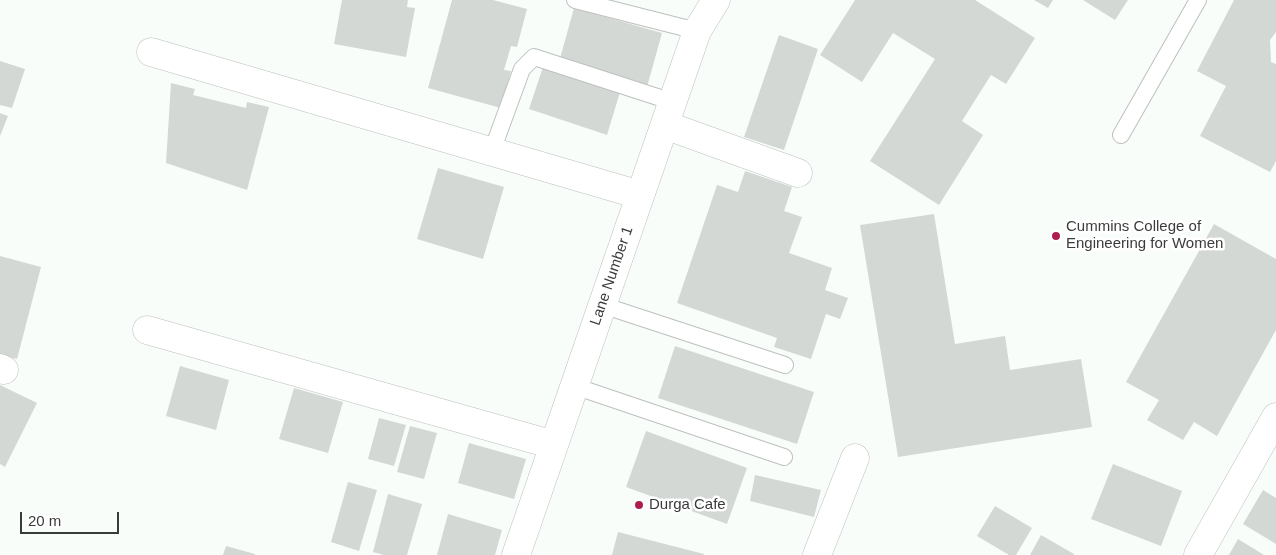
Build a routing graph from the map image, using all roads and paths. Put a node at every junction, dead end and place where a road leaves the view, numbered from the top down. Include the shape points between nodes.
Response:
1 (575, 0) edge
2 (716, 0) edge
3 (1198, 0) edge
4 (697, 31) junction
5 (151, 52) dead end
6 (669, 114) junction
7 (1122, 135) dead end
8 (492, 151) junction
9 (798, 173) dead end
10 (640, 194) junction
11 (602, 305) junction
12 (147, 330) dead end
13 (784, 365) dead end
14 (574, 386) junction
15 (1276, 416) edge
16 (554, 446) junction
17 (784, 457) dead end
18 (855, 458) dead end
19 (516, 555) edge
20 (817, 555) edge
21 (1198, 555) edge

1 - 4 lane
2 - 4 street, Lane Number 1
3 - 7 lane
4 - 6 street, Lane Number 1
5 - 8 street
6 - 8 lane via 534,56 522,69
6 - 9 street
6 - 10 street, Lane Number 1
8 - 10 street
10 - 11 street, Lane Number 1
11 - 13 lane
11 - 14 street, Lane Number 1
12 - 16 street
14 - 16 street, Lane Number 1
14 - 17 lane
15 - 21 street
16 - 19 street, Lane Number 1
18 - 20 street

